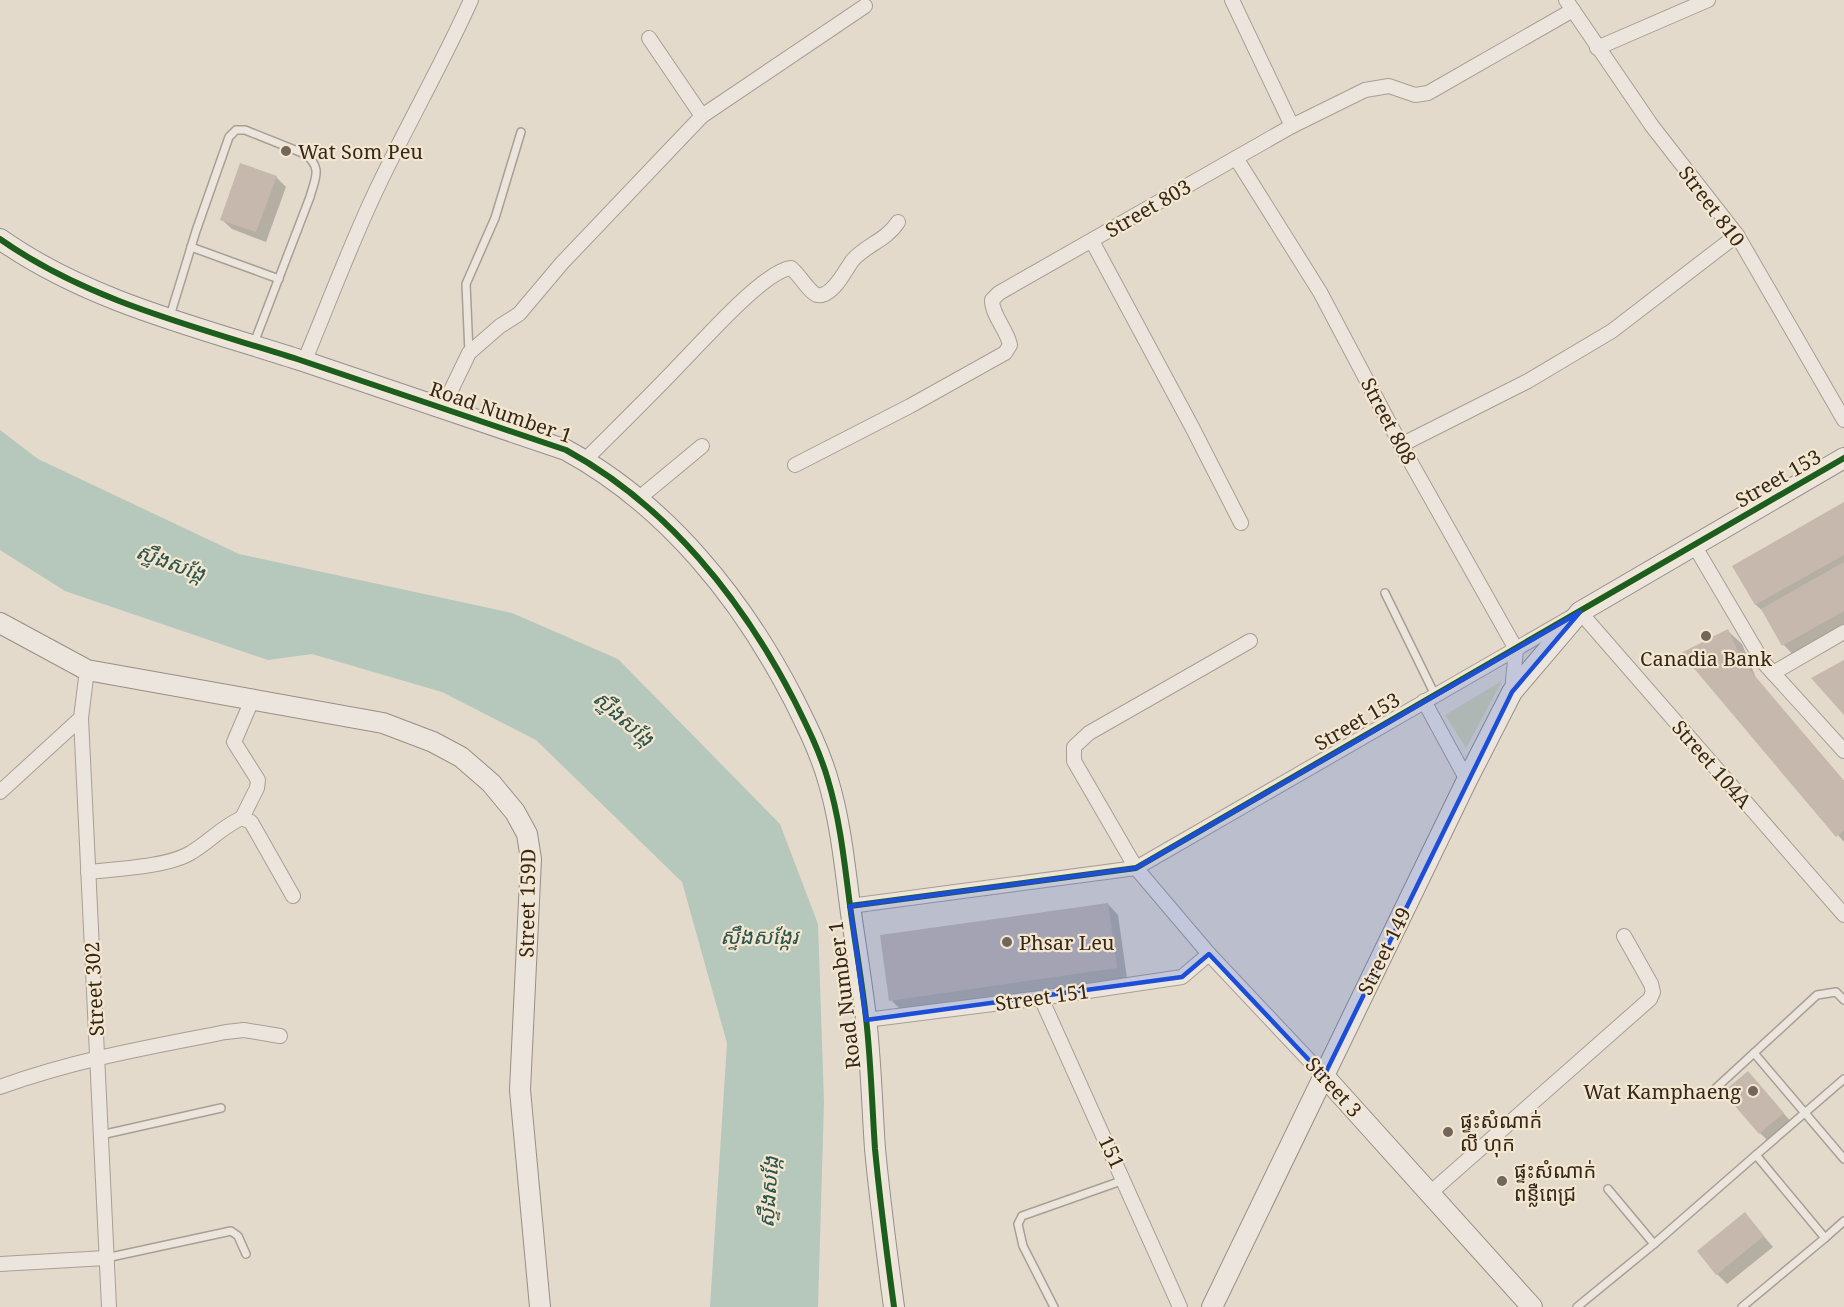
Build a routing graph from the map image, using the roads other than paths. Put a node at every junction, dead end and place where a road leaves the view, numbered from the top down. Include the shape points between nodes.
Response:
1 (471, 0) edge
2 (1232, 0) edge
3 (1708, 0) edge
4 (1570, 5) edge
5 (866, 6) dead end
6 (649, 38) dead end
7 (1597, 48) junction
8 (702, 116) junction
9 (1292, 126) junction
10 (521, 132) dead end
11 (1236, 158) junction
12 (898, 222) dead end
13 (1737, 235) junction
14 (0, 239) edge
15 (1092, 241) junction
16 (191, 247) junction
17 (279, 279) junction
18 (169, 319) junction
19 (253, 345) junction
20 (469, 353) junction
21 (304, 362) junction
22 (442, 409) junction
23 (1844, 420) edge
24 (1401, 445) junction
25 (702, 446) dead end
26 (1844, 458) edge
27 (585, 460) junction
28 (795, 465) dead end
29 (638, 499) junction
30 (1241, 522) dead end
31 (1694, 545) junction
32 (1385, 593) dead end
33 (1580, 612) junction
34 (0, 623) edge
35 (1844, 632) edge
36 (1251, 641) dead end
37 (1516, 649) junction
38 (87, 670) junction
39 (1773, 673) junction
40 (1512, 692) junction
41 (1429, 698) junction
42 (252, 700) junction
43 (81, 718) junction
44 (1844, 751) edge
45 (1467, 780) junction
46 (0, 792) edge
47 (242, 818) junction
48 (1136, 868) junction
49 (88, 872) junction
50 (293, 896) dead end
51 (850, 906) junction
52 (1844, 915) edge
53 (1624, 936) dead end
54 (1209, 954) junction
55 (1041, 998) junction
56 (1844, 1000) edge
57 (867, 1020) junction
58 (280, 1036) dead end
59 (1754, 1053) junction
60 (97, 1057) junction
61 (1324, 1076) junction
62 (1844, 1079) edge
63 (0, 1087) edge
64 (1716, 1088) dead end
65 (221, 1108) dead end
66 (1803, 1112) junction
67 (100, 1135) junction
68 (1756, 1155) junction
69 (1844, 1159) edge
70 (1124, 1180) junction
71 (1608, 1189) dead end
72 (1430, 1193) junction
73 (1844, 1221) edge
74 (1825, 1238) junction
75 (1654, 1244) junction
76 (246, 1254) dead end
77 (106, 1258) junction
78 (0, 1264) edge
79 (109, 1307) edge
80 (540, 1307) edge
81 (894, 1307) edge
82 (1054, 1307) edge
83 (1180, 1307) edge
84 (1212, 1307) edge
85 (1532, 1307) edge
86 (1577, 1307) edge
87 (1743, 1307) edge

1 - 21 street via 372,199
2 - 9 street
3 - 7 street
4 - 7 street, Street 810
4 - 9 street, Street 803 via 1428,93 1415,95 1389,86 1376,87
5 - 8 street
6 - 8 street
7 - 13 street, Street 810
8 - 20 street via 519,314
9 - 11 street, Street 803
10 - 20 lane via 495,218 466,284
11 - 15 street, Street 803
11 - 24 street, Street 808 via 1320,292
12 - 27 street via 891,233 857,256 836,286 822,294 813,293 791,268 757,288
13 - 23 street, Street 810
13 - 24 street via 1612,332 1528,381
14 - 18 street, Road Number 1 via 71,279
15 - 28 street, Street 803 via 992,300 992,308 1008,334 1010,345 1005,353
15 - 30 street
16 - 17 lane
16 - 17 lane via 229,137 240,129 262,136 305,154 316,166 310,197
16 - 18 lane
17 - 19 lane
18 - 19 street, Road Number 1
19 - 21 street, Road Number 1
20 - 22 street
21 - 22 street, Road Number 1
22 - 27 street, Road Number 1 via 566,450
24 - 37 street, Street 808
25 - 29 street
26 - 31 street, Street 153
27 - 29 street, Road Number 1
29 - 51 street, Road Number 1 via 683,540 723,588 785,684 828,779
31 - 33 street, Street 153
31 - 39 street
32 - 41 lane
33 - 37 street, Street 153
33 - 40 street, Street 149
33 - 52 street, Street 104A
34 - 38 street, Street 159D
35 - 39 street
36 - 48 street, Street 3 via 1089,733 1074,747 1074,761
37 - 40 street
37 - 41 street, Street 153
38 - 42 street, Street 159D
38 - 43 street, Street 302
39 - 44 street
40 - 45 street, Street 149
41 - 45 street
41 - 48 street, Street 153
42 - 47 street via 234,742 258,780
42 - 80 street, Street 159D via 383,723 433,742 461,757 491,783 527,834 531,859 520,1090
43 - 46 street
43 - 49 street, Street 302
45 - 61 street, Street 149
47 - 49 street via 228,823 191,853 169,862
47 - 50 street via 251,822
48 - 51 street, Street 153
48 - 54 street, Street 3
49 - 60 street, Street 302
51 - 57 street, Road Number 1
53 - 72 street via 1651,984 1650,999
54 - 55 street, Street 151 via 1182,977
54 - 61 street, Street 3
55 - 57 street, Street 151
55 - 70 street, 151
56 - 59 lane via 1836,992 1817,995
57 - 81 street, Road Number 1 via 875,1150
58 - 60 street via 244,1030 226,1032
59 - 64 lane
59 - 66 lane
60 - 63 street
60 - 67 street, Street 302
61 - 72 street, Street 3
61 - 84 street, Street 149
62 - 66 lane
65 - 67 lane
66 - 68 lane
66 - 69 lane
67 - 77 street, Street 302
68 - 74 lane
68 - 75 lane
70 - 82 lane via 1022,1216 1018,1224 1023,1246
70 - 83 street, 151
71 - 75 lane
72 - 85 street, Street 3
73 - 74 lane
74 - 87 lane
75 - 86 lane
76 - 77 lane via 238,1236 231,1231
77 - 78 street
77 - 79 street, Street 302

